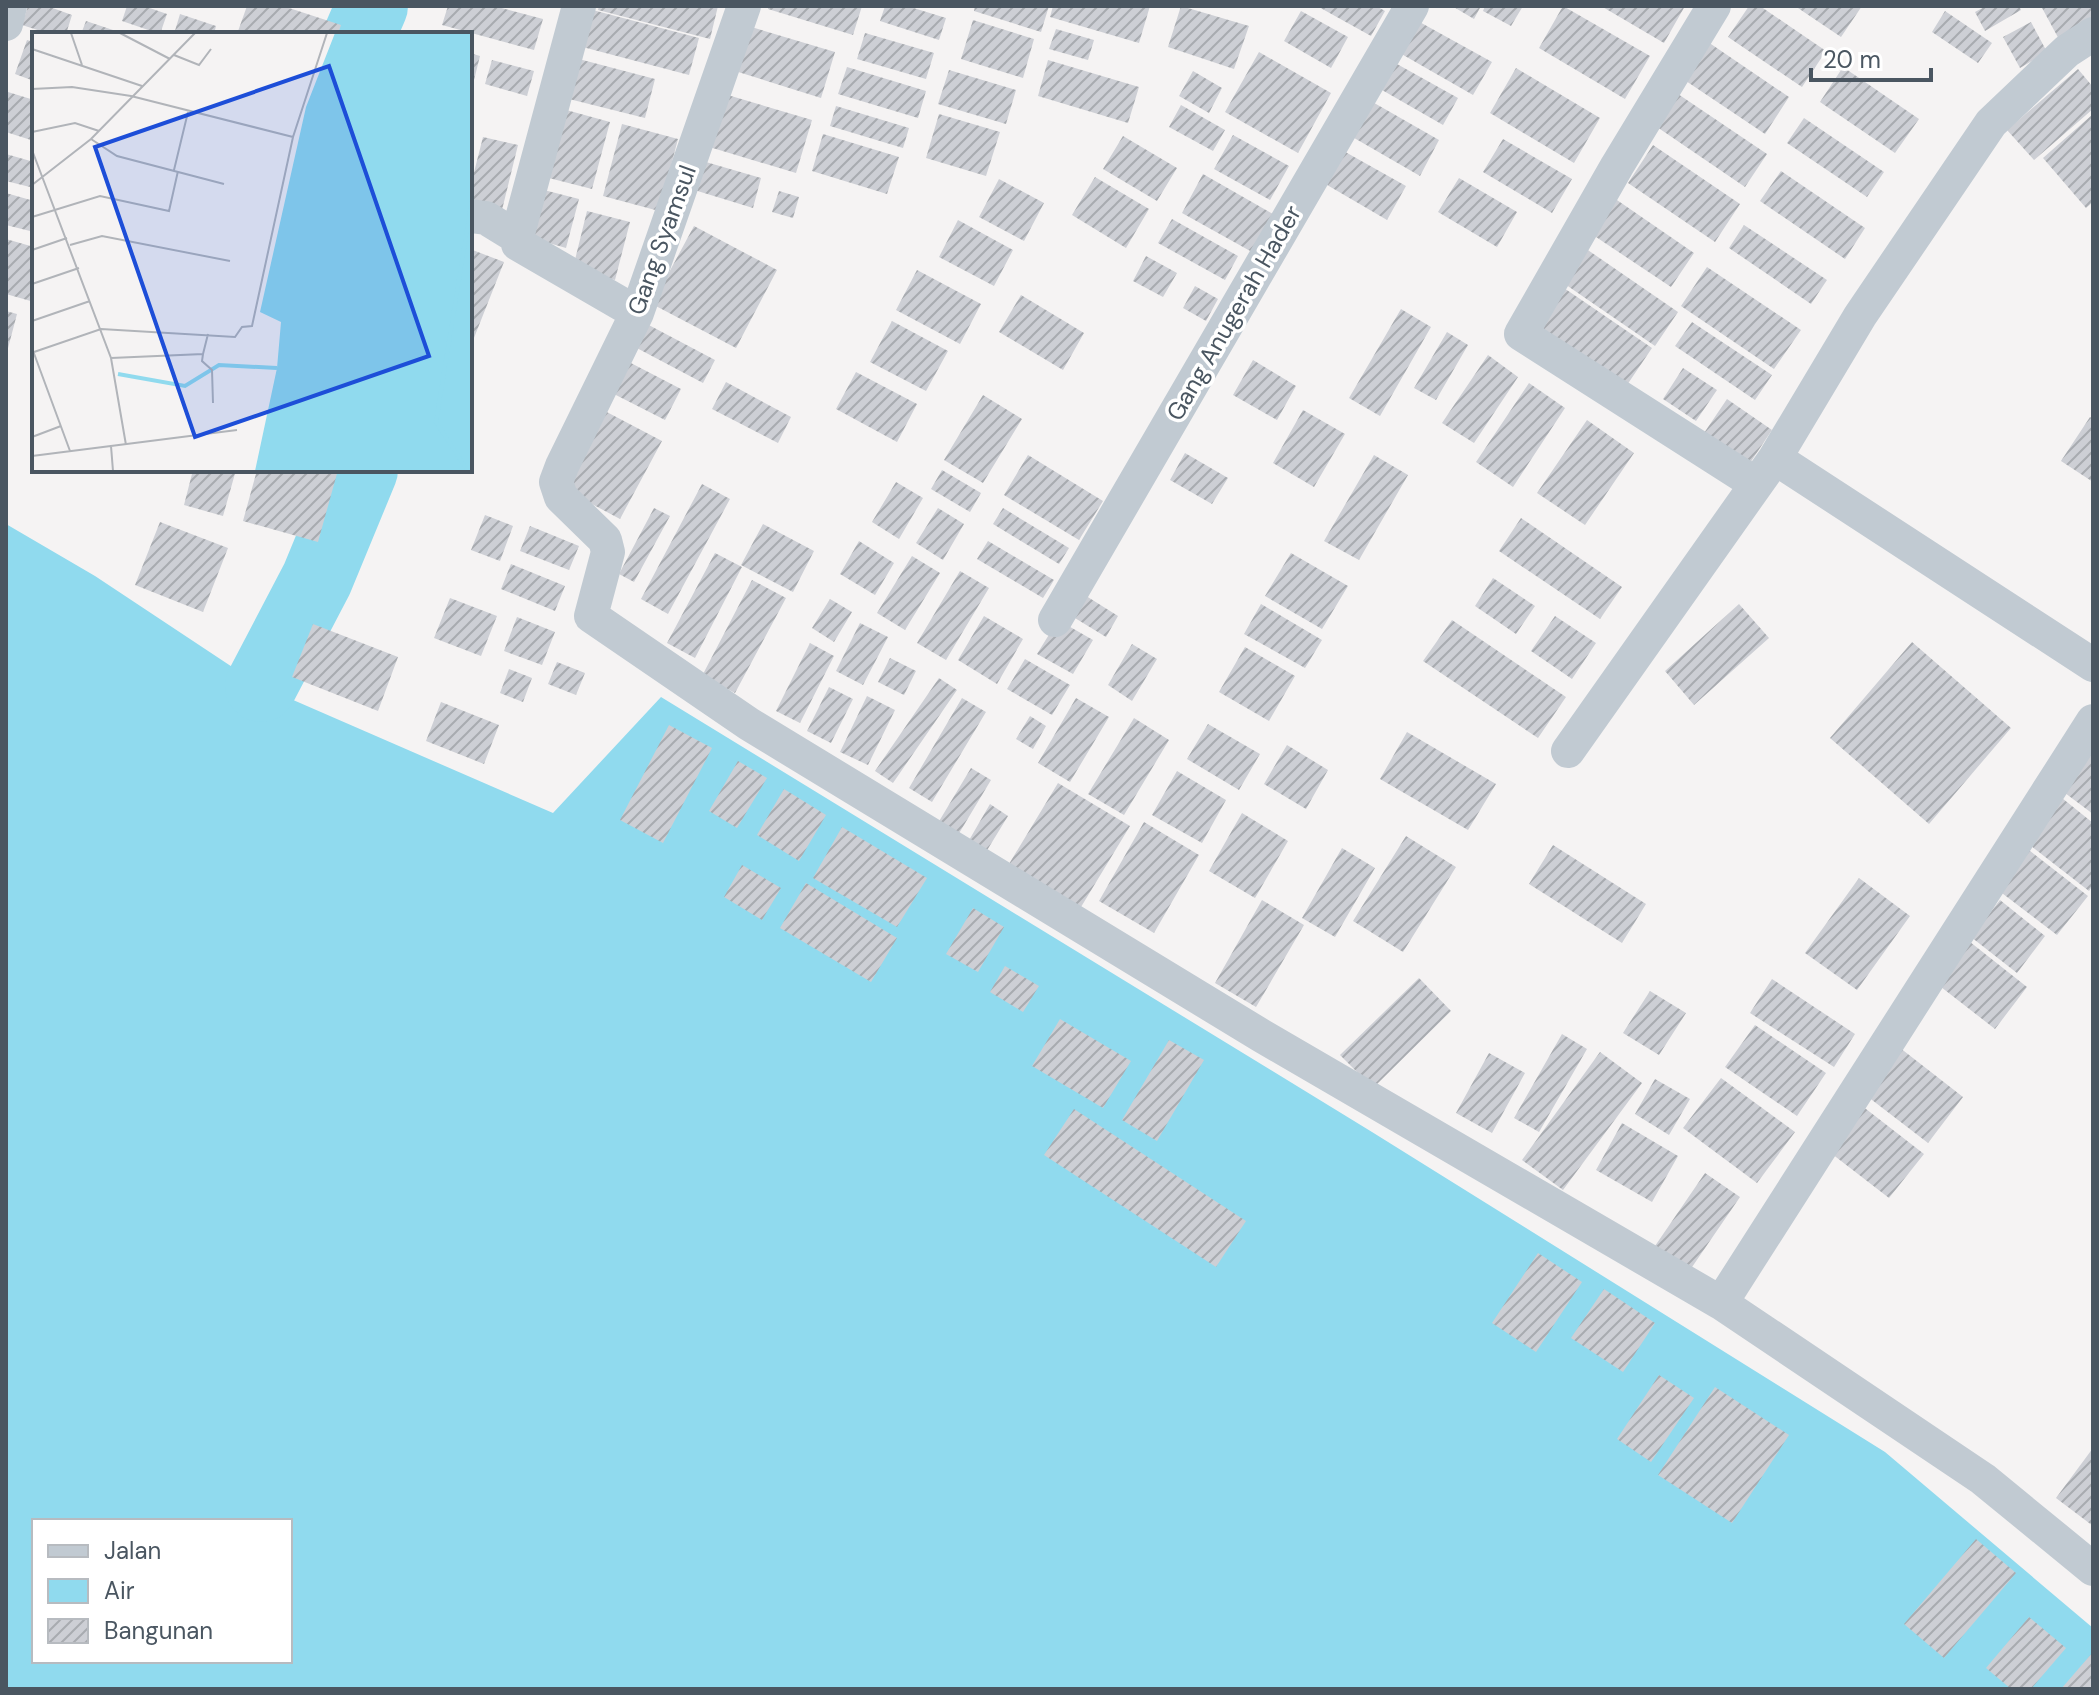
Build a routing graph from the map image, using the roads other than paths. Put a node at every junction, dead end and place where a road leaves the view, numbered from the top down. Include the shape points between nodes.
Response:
1 (10, 6) edge
2 (579, 6) edge
3 (744, 6) edge
4 (1412, 6) edge
5 (1714, 6) edge
6 (6, 24) edge
7 (2093, 34) edge
8 (472, 216) edge
9 (517, 237) junction
10 (637, 313) junction
11 (1765, 471) junction
12 (1055, 620) dead end
13 (2093, 665) edge
14 (2093, 721) edge
15 (1568, 751) dead end
16 (1721, 1303) junction
17 (2093, 1569) edge

1 - 6 street
2 - 9 street
3 - 10 street, Gang Syamsul
4 - 12 street, Gang Anugerah Hader
5 - 11 street via 1521,334
7 - 11 street via 2067,51 1991,123 1860,316
8 - 9 street via 486,218
9 - 10 street via 523,248
10 - 16 street, Gang Syamsul via 556,482 561,497 607,546 591,616 830,774 1276,1044
11 - 13 street
11 - 15 street
14 - 16 street
16 - 17 street via 1983,1479

